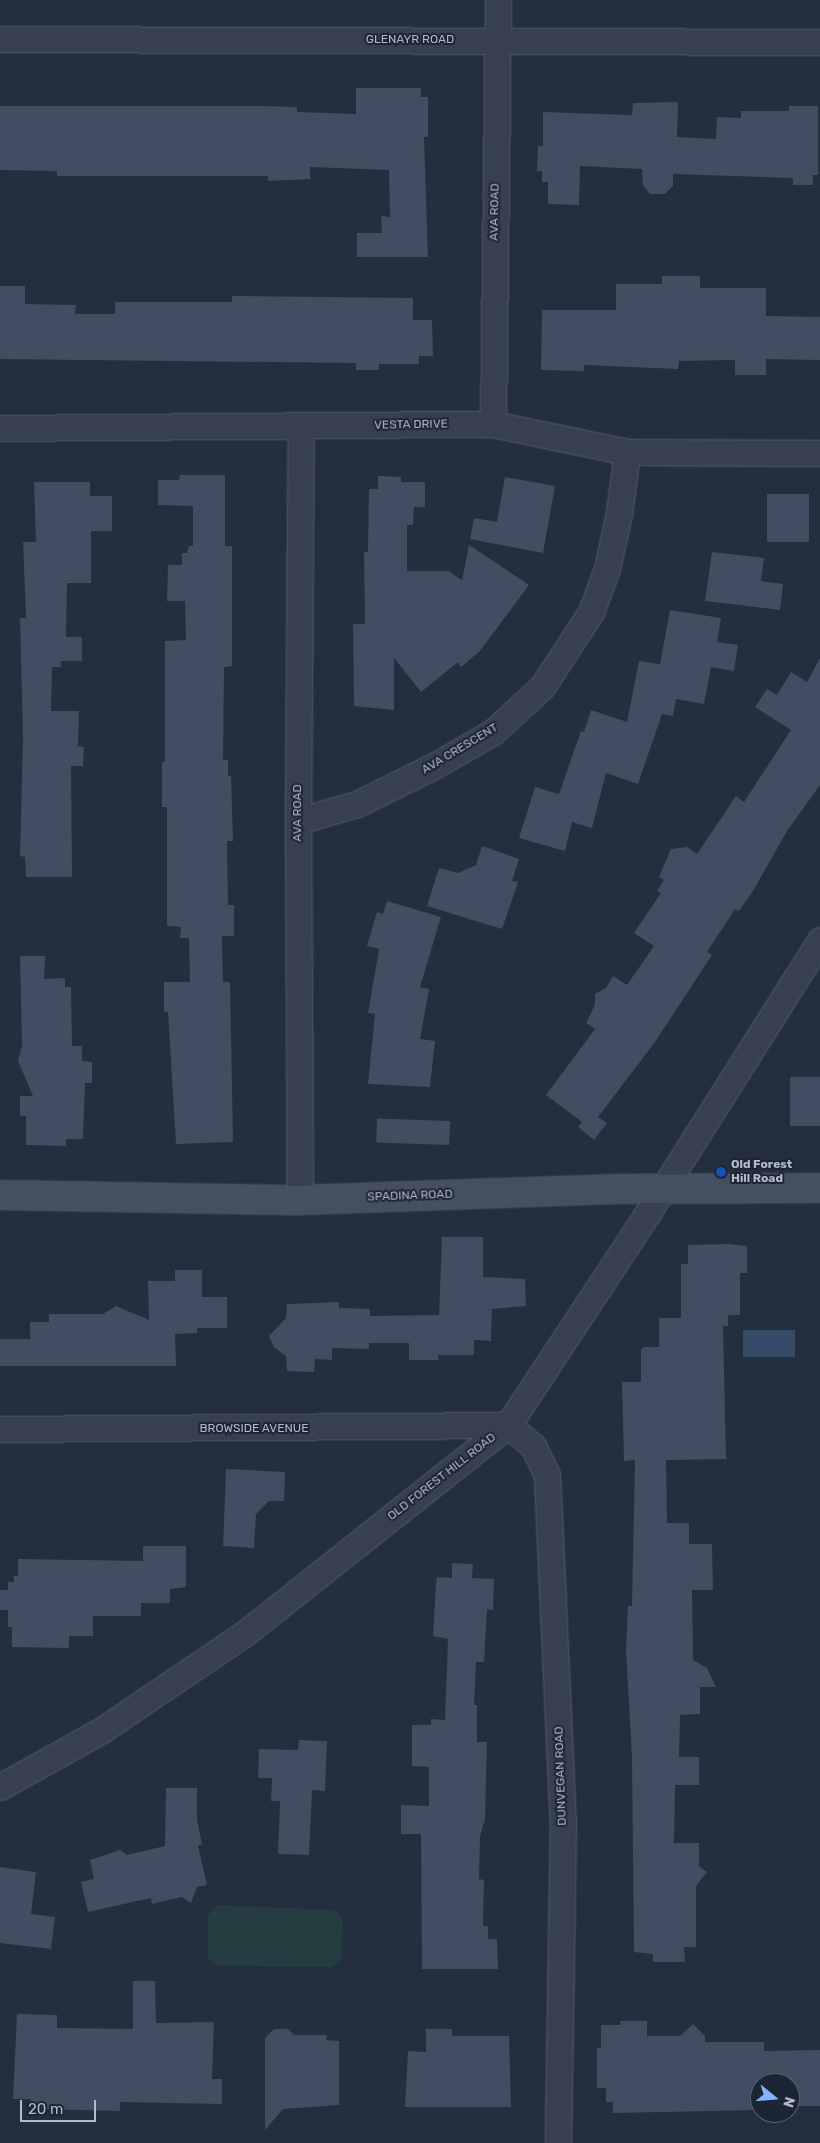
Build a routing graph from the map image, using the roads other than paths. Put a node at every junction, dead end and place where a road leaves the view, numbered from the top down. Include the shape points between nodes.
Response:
1 (498, 0) edge
2 (0, 39) edge
3 (497, 40) junction
4 (820, 42) edge
5 (493, 424) junction
6 (301, 426) junction
7 (0, 428) edge
8 (627, 452) junction
9 (820, 453) edge
10 (298, 821) junction
11 (820, 940) edge
12 (664, 1188) junction
13 (820, 1188) edge
14 (0, 1195) edge
15 (300, 1200) junction
16 (508, 1425) junction
17 (0, 1429) edge
18 (0, 1787) edge
19 (558, 2143) edge

1 - 3 street, AVA ROAD
2 - 3 street, GLENAYR ROAD
3 - 4 street, GLENAYR ROAD
3 - 5 street, AVA ROAD
5 - 6 street, VESTA DRIVE
5 - 8 street, VESTA DRIVE
6 - 7 street, VESTA DRIVE
6 - 10 street, AVA ROAD
8 - 9 street, VESTA DRIVE
8 - 10 street, AVA CRESCENT via 620,513 607,569 591,612 542,687 493,732 432,767 357,804
10 - 15 street, AVA ROAD
11 - 12 street, OLD FOREST HILL ROAD
12 - 13 street, SPADINA ROAD
12 - 15 street, SPADINA ROAD
12 - 16 street, OLD FOREST HILL ROAD
14 - 15 street, SPADINA ROAD
16 - 17 street, BROWSIDE AVENUE
16 - 18 street, OLD FOREST HILL ROAD via 244,1634 102,1730
16 - 19 street, DUNVEGAN ROAD via 533,1446 547,1475 564,1821

